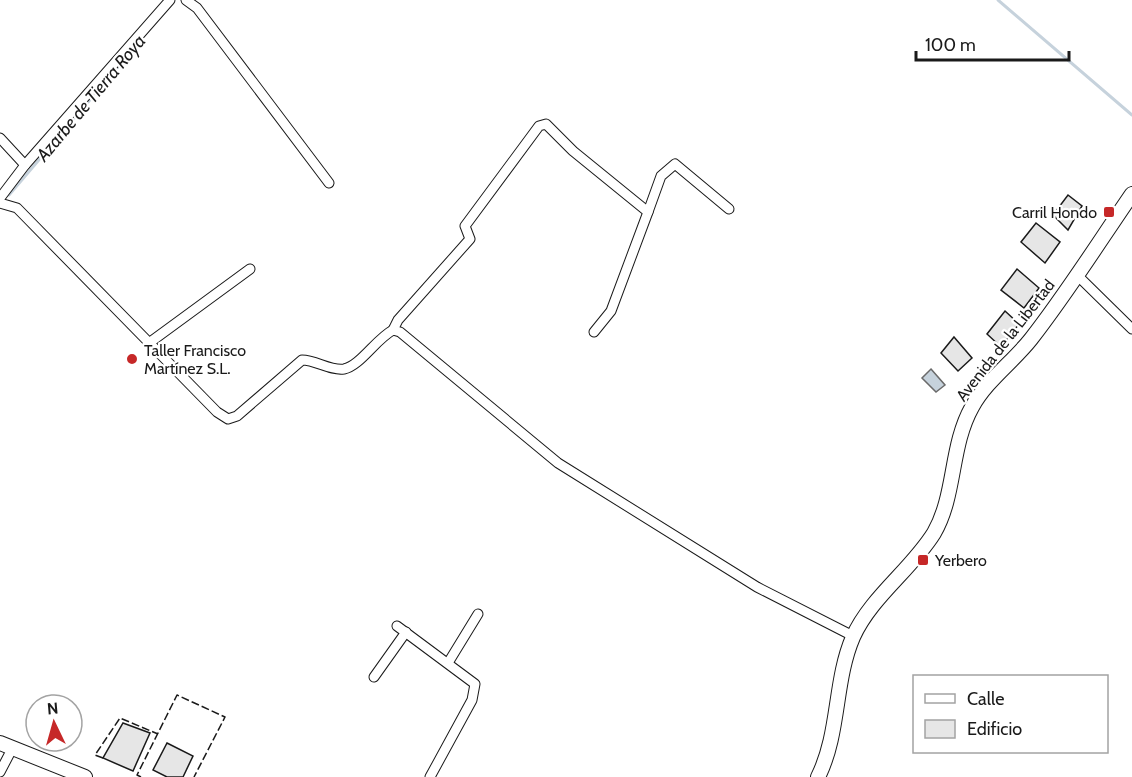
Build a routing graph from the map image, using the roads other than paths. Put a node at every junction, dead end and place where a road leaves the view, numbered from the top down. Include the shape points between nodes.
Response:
1 (170, 0) edge
2 (186, 0) edge
3 (0, 138) edge
4 (25, 165) junction
5 (329, 183) dead end
6 (1132, 194) edge
7 (0, 198) edge
8 (0, 203) edge
9 (729, 209) dead end
10 (648, 212) junction
11 (250, 269) dead end
12 (1077, 275) junction
13 (1132, 329) edge
14 (393, 330) junction
15 (594, 332) dead end
16 (148, 343) junction
17 (478, 614) dead end
18 (398, 626) dead end
19 (406, 632) junction
20 (853, 636) junction
21 (448, 663) junction
22 (374, 676) dead end
23 (6, 746) edge
24 (0, 772) edge
25 (85, 777) edge
26 (430, 777) edge
27 (818, 777) edge

1 - 4 street
2 - 5 street
3 - 4 street
4 - 7 street
6 - 12 main road, Avenida de la Libertad
8 - 16 street via 17,208
9 - 10 street via 675,164 661,176
10 - 14 street via 546,124 539,126 465,226 470,239
10 - 15 street via 611,311
11 - 16 street
12 - 13 street
12 - 20 main road, Avenida de la Libertad via 1031,339 974,404 964,425 938,525
14 - 16 street via 343,369 302,360 237,416 228,419
14 - 20 street via 410,339 558,463 757,587
17 - 21 street
18 - 19 street
19 - 21 street
19 - 22 street
20 - 27 main road, Avenida de la Libertad
21 - 26 street via 475,684 472,700
23 - 24 street
23 - 25 main road

